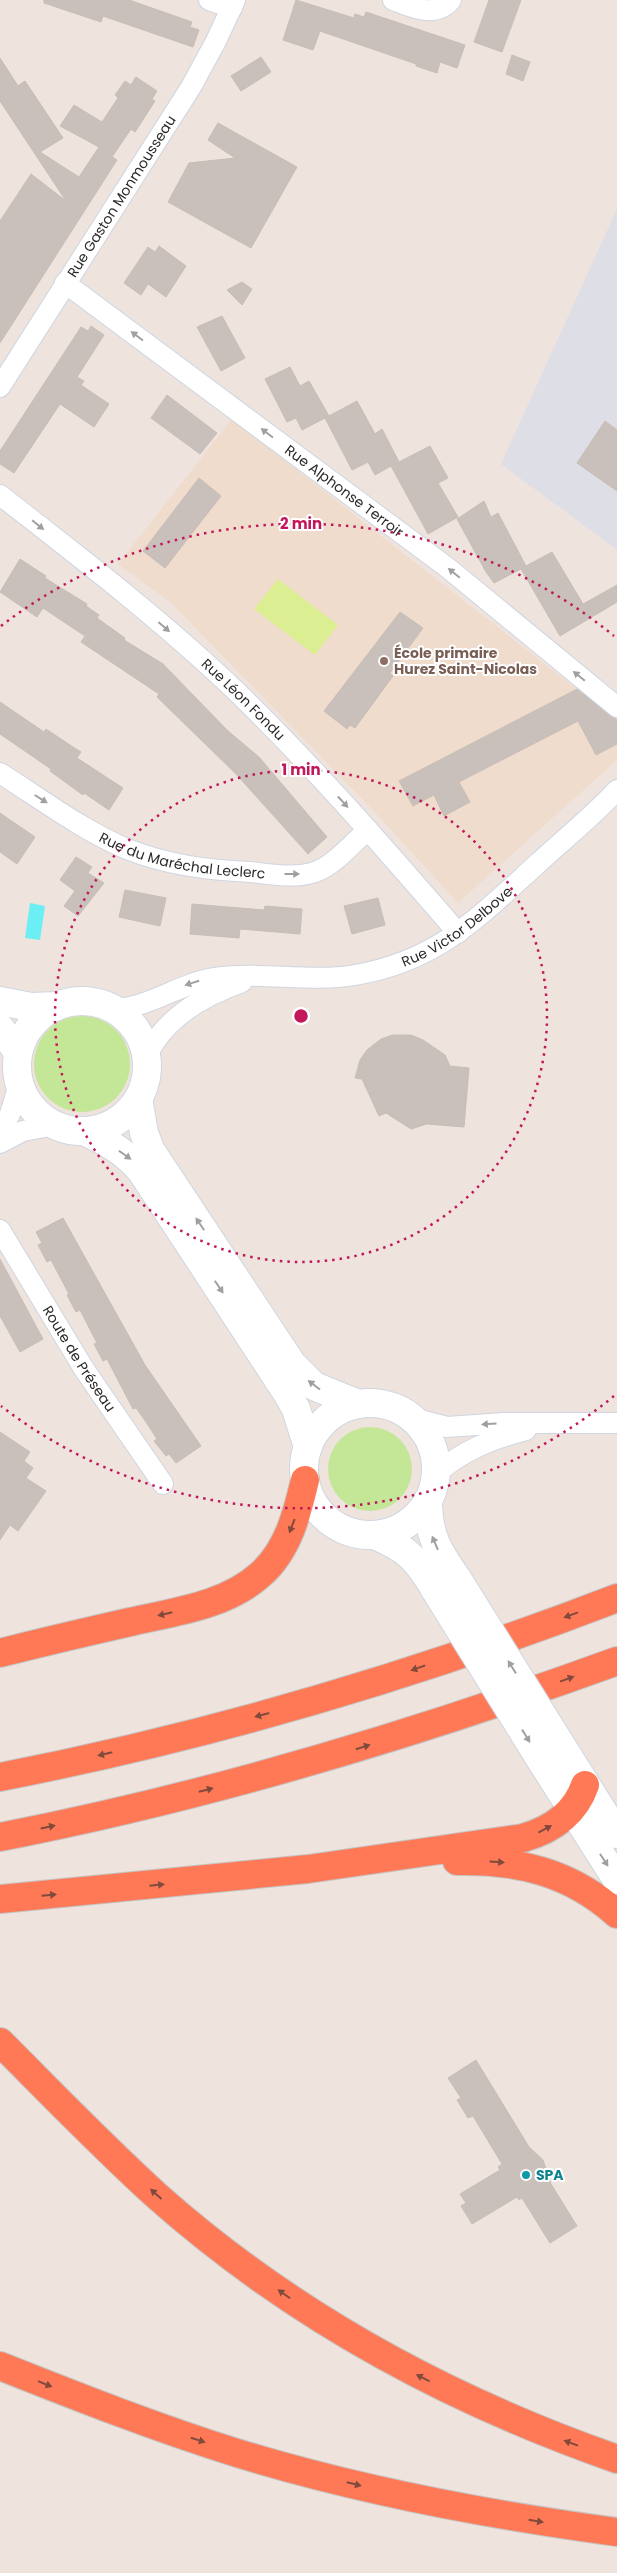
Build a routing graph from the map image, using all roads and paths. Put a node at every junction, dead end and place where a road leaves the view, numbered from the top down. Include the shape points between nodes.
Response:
1 (209, 0) edge
2 (393, 0) edge
3 (451, 0) edge
4 (233, 4) edge
5 (65, 283) junction
6 (0, 387) edge
7 (0, 495) edge
8 (617, 707) edge
9 (0, 773) edge
10 (617, 790) edge
11 (368, 830) junction
12 (458, 933) junction
13 (258, 976) junction
14 (0, 1001) edge
15 (56, 1006) junction
16 (115, 1009) junction
17 (0, 1028) edge
18 (18, 1052) junction
19 (147, 1055) junction
20 (19, 1084) junction
21 (138, 1099) junction
22 (55, 1125) junction
23 (83, 1131) junction
24 (0, 1133) edge
25 (0, 1143) edge
26 (0, 1230) edge
27 (358, 1404) junction
28 (412, 1418) junction
29 (555, 1423) junction
30 (617, 1423) edge
31 (308, 1446) junction
32 (305, 1480) junction
33 (163, 1484) dead end
34 (432, 1488) junction
35 (374, 1534) junction
36 (447, 1586) junction
37 (617, 1598) edge
38 (0, 1653) edge
39 (617, 1661) edge
40 (554, 1757) junction
41 (0, 1777) edge
42 (585, 1785) junction
43 (572, 1810) junction
44 (617, 1834) edge
45 (0, 1837) edge
46 (308, 1869) junction
47 (617, 1880) edge
48 (0, 1899) edge
49 (617, 1914) edge
50 (0, 2042) edge
51 (0, 2366) edge
52 (617, 2460) edge
53 (617, 2532) edge

1 - 4 street
2 - 3 street via 428,11 436,10
4 - 5 street, Rue Gaston Monmousseau via 191,87
5 - 6 street, Rue Gaston Monmousseau
8 -> 5 street, Rue Alphonse Terroir via 448,568
7 -> 11 street, Rue Léon Fondu via 143,609 224,680
9 -> 11 street, Rue du Maréchal Leclerc via 79,823 128,849 204,869 308,874 324,867
10 - 12 street, Rue Victor Delbove
11 - 12 street, Rue Léon Fondu
12 - 13 street, Rue Victor Delbove via 416,958 372,971 337,977
13 -> 16 street, Rue Victor Delbove via 206,980 140,1006
13 - 19 street, Rue Victor Delbove via 220,990 183,1012 160,1032
14 - 15 main road via 31,1007
15 - 16 main road via 86,1000
15 - 18 main road via 32,1024
16 - 19 main road via 136,1028
17 - 18 main road
18 - 20 main road
19 - 21 main road via 146,1078
20 - 22 main road via 31,1106
20 - 24 street via 14,1107
21 - 23 main road via 118,1121
27 -> 21 main road via 314,1386 292,1364 151,1151
22 - 23 main road
22 - 25 street via 23,1131
23 -> 31 main road via 104,1140 142,1172 287,1393
26 - 33 street, Route de Préseau via 84,1369
27 - 28 main road via 387,1405
27 - 31 main road via 328,1418
29 -> 28 street via 447,1427
28 - 34 main road via 432,1447
29 - 30 street
29 - 34 street via 474,1448 454,1459
31 - 32 main road via 304,1459
32 - 35 main road via 312,1500 326,1518 344,1530
32 -> 38 highway via 292,1527 281,1549 260,1575 236,1591 198,1606
34 - 35 main road via 419,1512 402,1526
36 -> 34 main road via 439,1552 431,1535
35 - 36 main road via 408,1552
36 - 40 main road, bridge
37 -> 41 highway via 467,1652 283,1710 127,1750
45 -> 39 highway via 173,1799 322,1759 461,1716
40 - 42 main road
40 - 43 main road
42 - 43 highway
42 - 44 main road
46 -> 43 highway via 523,1838 543,1831
43 -> 47 main road
48 -> 46 highway
46 -> 49 highway via 458,1861 510,1863 567,1881
52 -> 50 highway via 530,2428 436,2385 357,2341 286,2295 157,2195
51 -> 53 highway via 121,2413 238,2453 360,2486 488,2513

